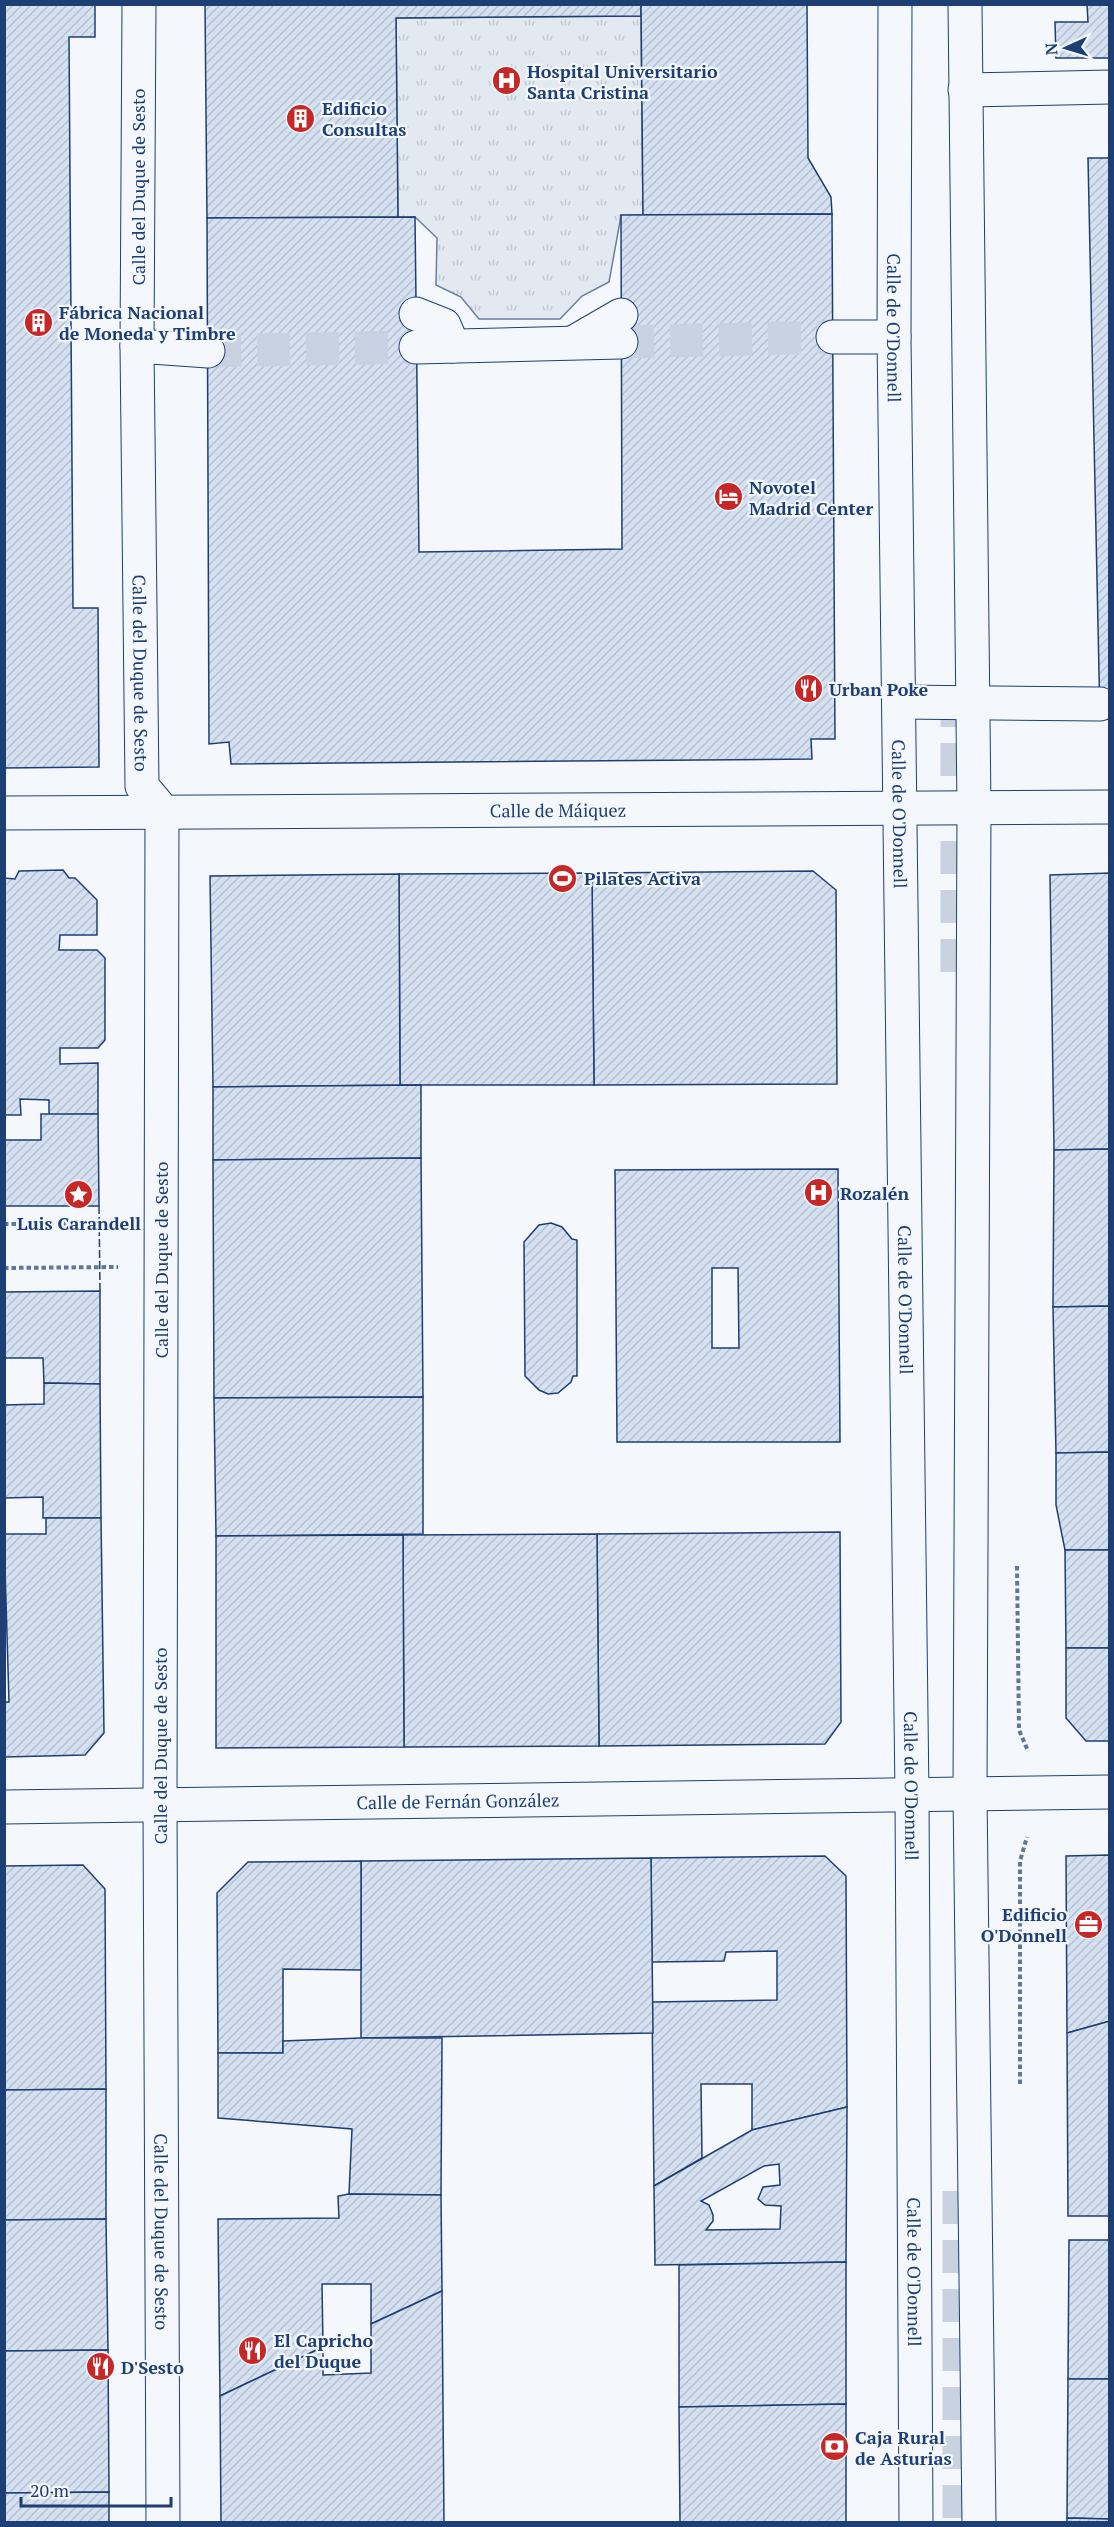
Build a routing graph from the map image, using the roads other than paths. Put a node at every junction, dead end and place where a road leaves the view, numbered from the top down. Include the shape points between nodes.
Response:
1 (139, 4) edge
2 (895, 4) edge
3 (965, 4) edge
4 (1110, 87) edge
5 (965, 90) junction
6 (416, 314) tunnel mouth
7 (621, 328) tunnel mouth
8 (833, 337) tunnel mouth
9 (894, 337) junction
10 (137, 346) junction
11 (416, 346) tunnel mouth
12 (453, 346) junction
13 (208, 351) tunnel mouth
14 (899, 702) junction
15 (972, 703) junction
16 (1100, 704) dead end
17 (1110, 807) edge
18 (974, 808) junction
19 (899, 809) junction
20 (162, 810) junction
21 (4, 813) edge
22 (1110, 1792) edge
23 (970, 1794) junction
24 (912, 1796) junction
25 (160, 1806) junction
26 (4, 1807) edge
27 (163, 2523) edge
28 (916, 2523) edge
29 (979, 2523) edge

1 - 10 main road, Calle del Duque de Sesto
2 - 9 main road, Calle de O'Donnell
3 - 5 main road
4 - 5 main road
5 - 15 main road
6 - 12 main road via 444,325
7 - 12 main road via 572,343
8 - 9 main road
9 - 14 main road, Calle de O'Donnell
10 - 13 main road
10 - 20 main road, Calle del Duque de Sesto via 142,786
11 - 12 main road
14 - 15 main road
14 - 19 main road, Calle de O'Donnell
15 - 16 main road
15 - 18 main road
17 - 18 main road, Calle de Máiquez
18 - 19 main road, Calle de Máiquez
18 - 23 main road
19 - 20 main road, Calle de Máiquez
19 - 24 main road, Calle de O'Donnell
20 - 21 main road, Calle de Máiquez
20 - 25 main road, Calle del Duque de Sesto
22 - 23 main road
23 - 24 main road, Calle de Fernán González
23 - 29 main road
24 - 25 main road, Calle de Fernán González
24 - 28 main road, Calle de O'Donnell
25 - 26 main road, Calle de Fernán González
25 - 27 main road, Calle del Duque de Sesto

